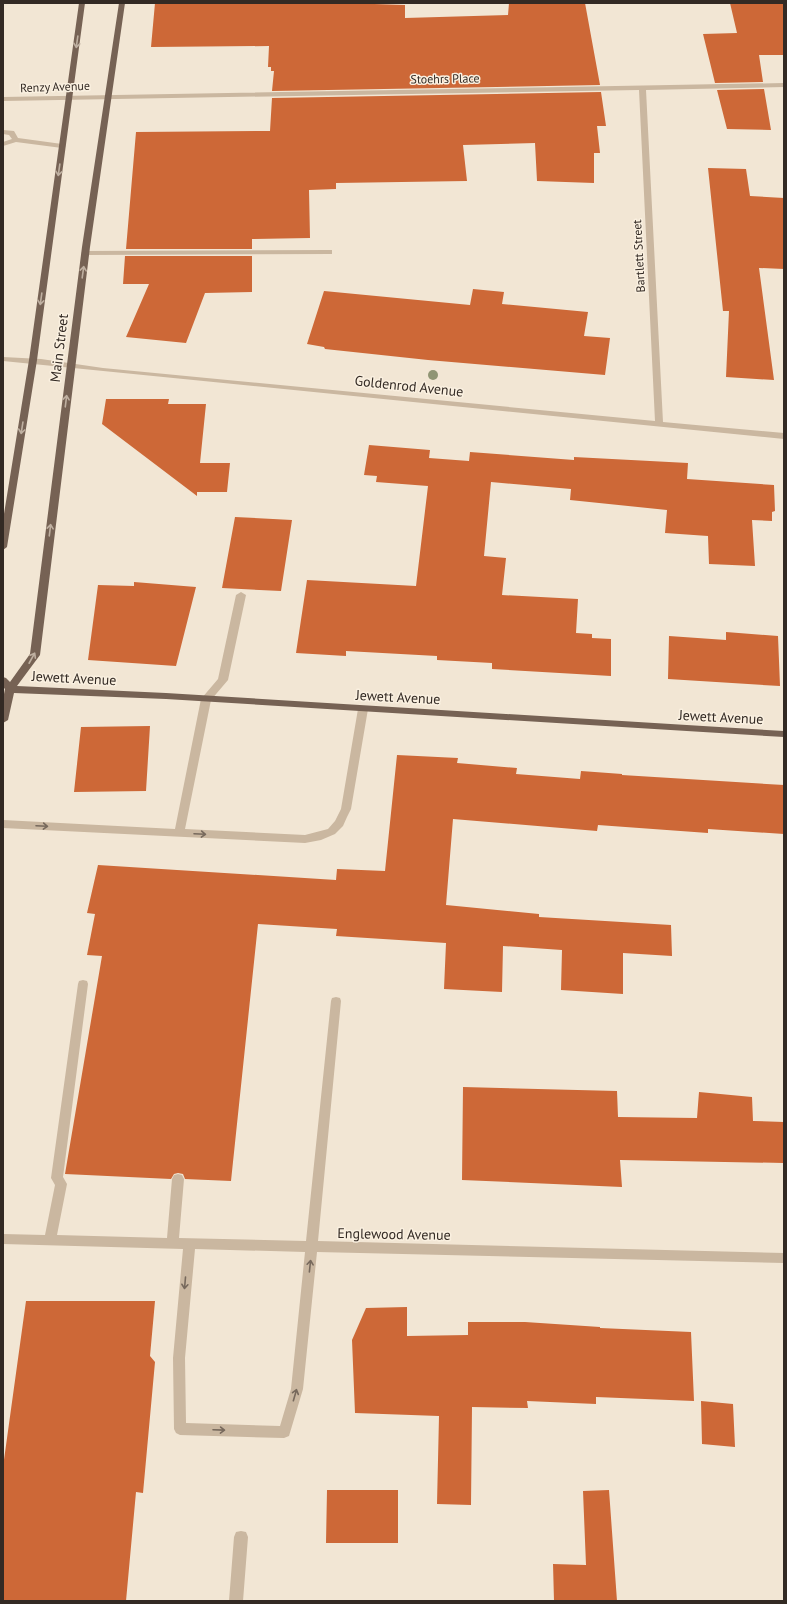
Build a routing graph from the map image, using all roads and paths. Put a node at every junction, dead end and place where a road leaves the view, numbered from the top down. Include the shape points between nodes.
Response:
1 (82, 3) edge
2 (122, 3) edge
3 (784, 85) edge
4 (642, 87) junction
5 (107, 96) junction
6 (69, 97) junction
7 (3, 99) edge
8 (3, 132) edge
9 (16, 140) junction
10 (3, 144) edge
11 (62, 146) junction
12 (329, 252) dead end
13 (85, 253) junction
14 (3, 359) edge
15 (33, 360) junction
16 (70, 366) junction
17 (659, 424) junction
18 (784, 436) edge
19 (3, 547) edge
20 (241, 595) dead end
21 (3, 680) edge
22 (10, 689) junction
23 (206, 699) junction
24 (363, 709) junction
25 (3, 720) edge
26 (784, 734) edge
27 (3, 824) edge
28 (179, 833) junction
29 (84, 984) dead end
30 (336, 1000) dead end
31 (178, 1179) dead end
32 (3, 1239) edge
33 (50, 1240) junction
34 (172, 1243) junction
35 (189, 1244) junction
36 (311, 1247) junction
37 (784, 1258) edge
38 (242, 1537) dead end
39 (236, 1601) edge

1 -> 6 main road, Main Street
2 - 5 main road, Main Street
3 - 4 street, Stoehrs Place
4 - 5 street, Stoehrs Place
4 - 17 street, Bartlett Street
5 - 6 street, Renzy Avenue
5 - 13 main road, Main Street
6 - 7 street, Renzy Avenue
6 - 11 main road, Main Street
8 - 9 street via 11,133
9 - 10 street
9 - 11 street
11 -> 15 main road, Main Street
12 - 13 street
16 -> 13 main road, Main Street
14 - 15 street, Goldenrod Avenue
15 - 16 street, Goldenrod Avenue
15 -> 19 main road, Main Street
16 - 17 street, Goldenrod Avenue
22 -> 16 main road, Main Street via 35,655
17 - 18 street, Goldenrod Avenue
20 - 23 street via 223,680
21 - 22 main road
22 - 23 main road, Jewett Avenue
22 - 25 main road, Main Street
23 - 24 main road, Jewett Avenue
23 - 28 street
24 - 26 main road, Jewett Avenue
28 -> 24 street via 305,839 328,835 340,824 346,809
27 -> 28 street
29 - 33 street via 57,1178 61,1184
30 - 36 street
31 - 34 street
32 - 33 street, Englewood Avenue
33 - 34 street, Englewood Avenue
34 - 35 street, Englewood Avenue
35 - 36 street, Englewood Avenue
35 -> 36 street via 179,1358 180,1429 284,1432 297,1389
36 - 37 street, Englewood Avenue
38 - 39 street

